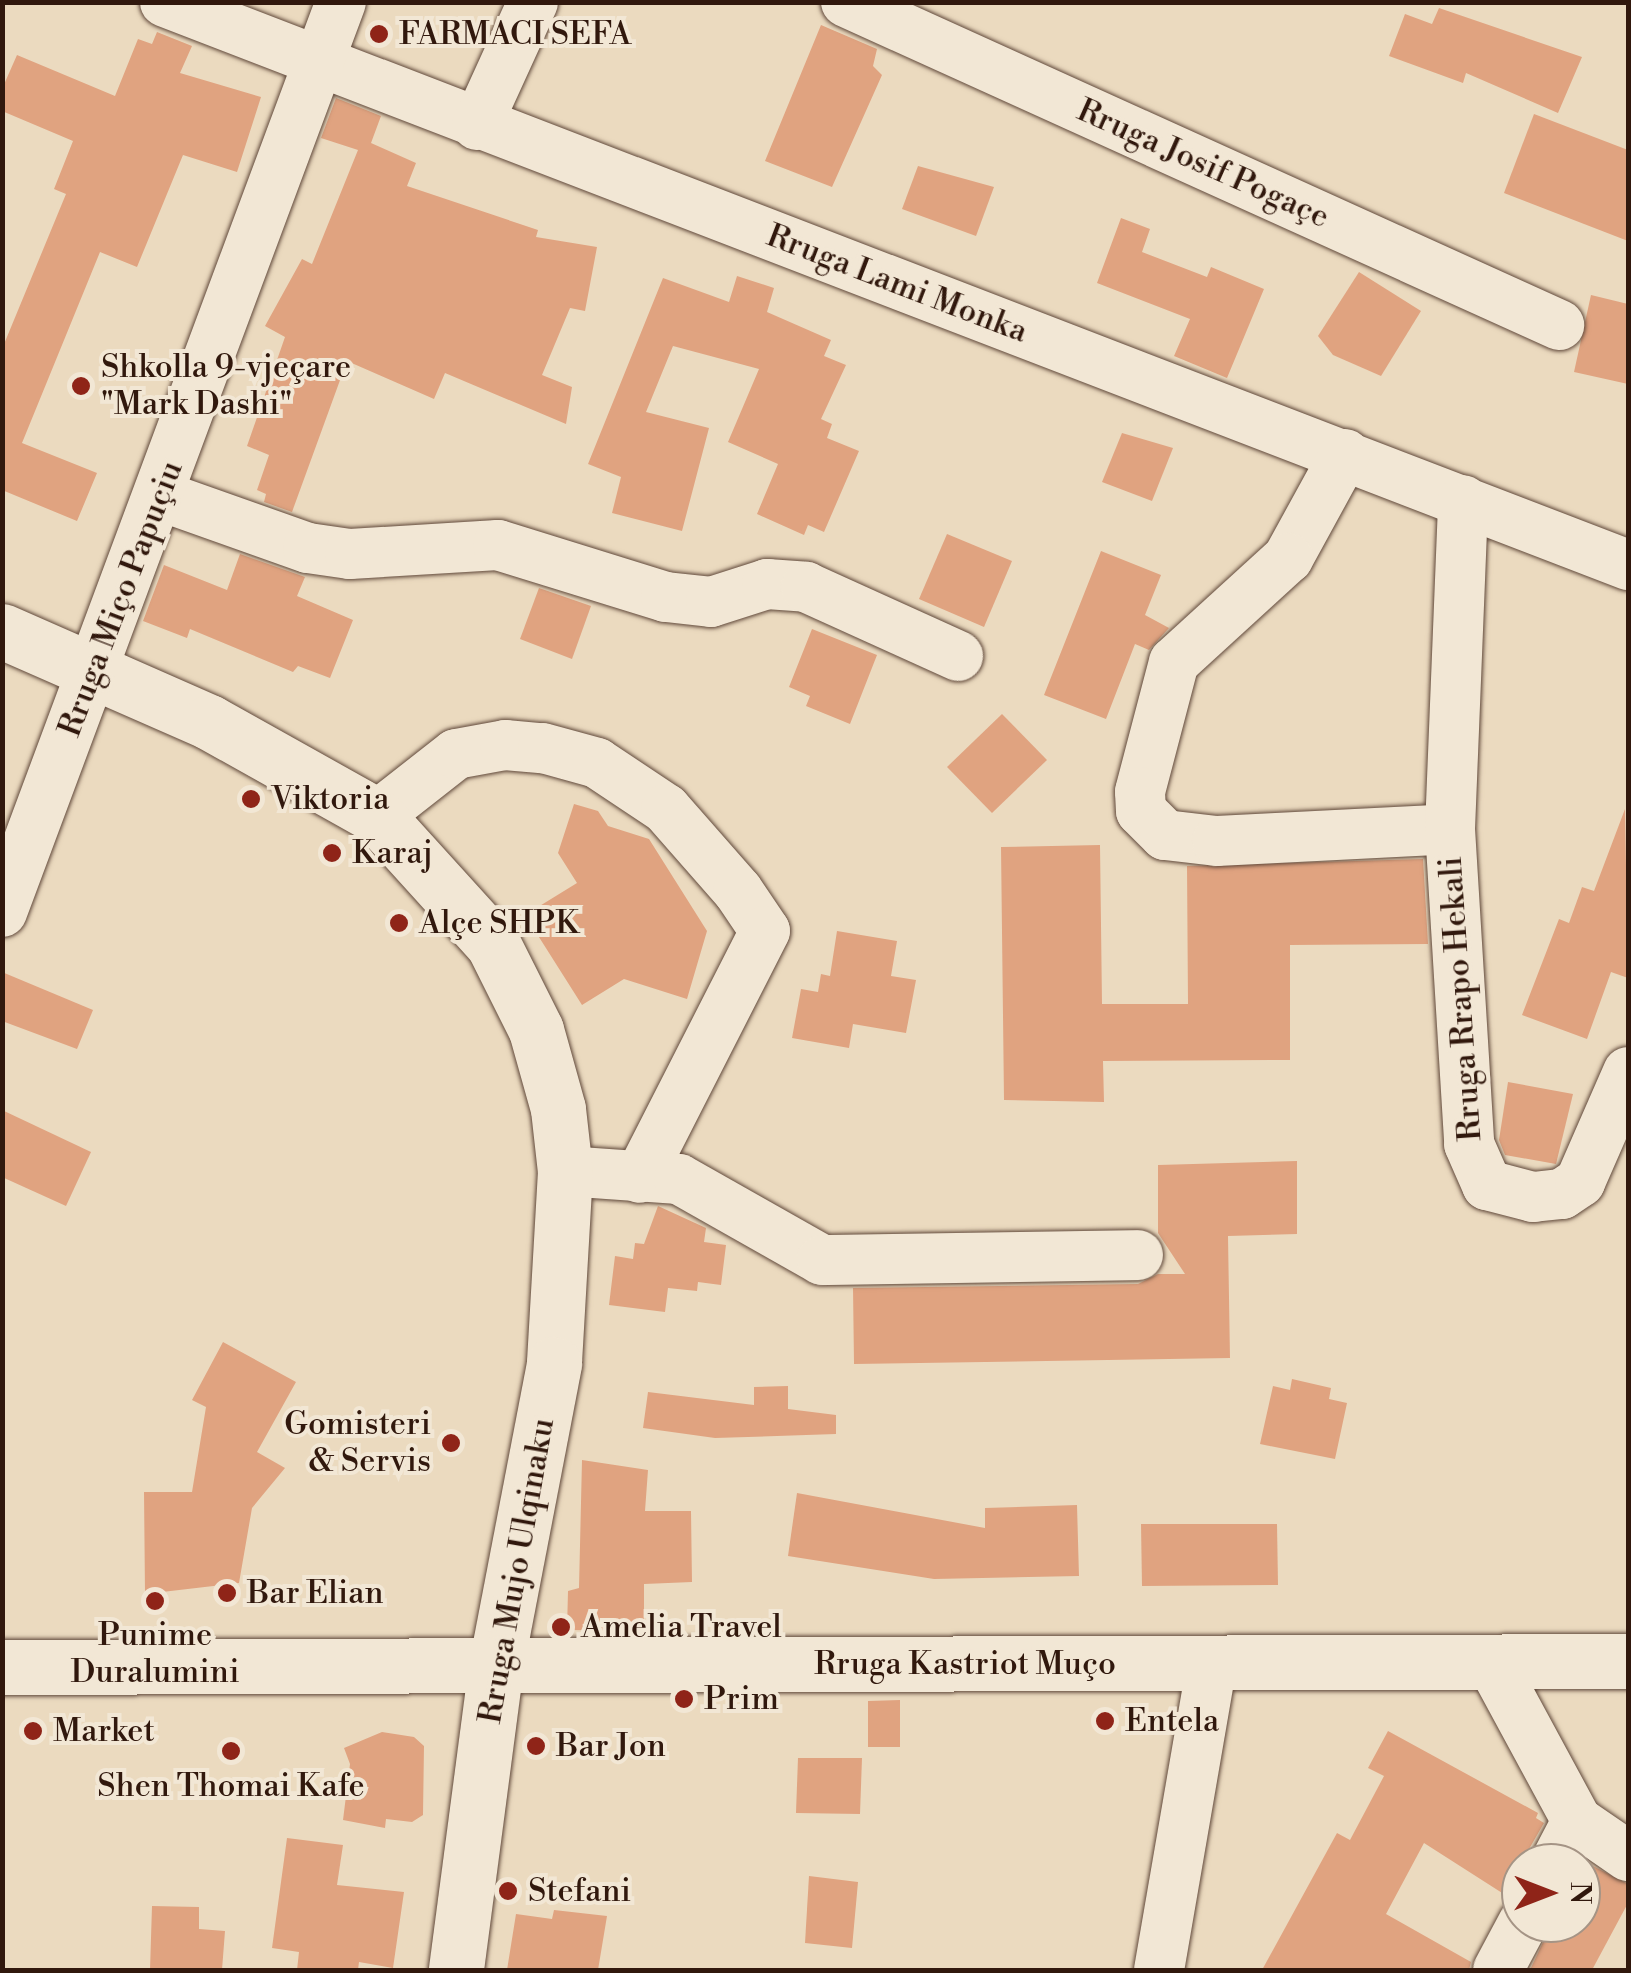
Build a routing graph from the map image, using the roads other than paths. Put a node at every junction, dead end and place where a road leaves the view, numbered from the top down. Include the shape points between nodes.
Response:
1 (165, 2) edge
2 (341, 2) edge
3 (533, 2) edge
4 (846, 2) edge
5 (319, 62) junction
6 (477, 125) junction
7 (1559, 325) dead end
8 (1345, 454) junction
9 (161, 496) junction
10 (1463, 500) junction
11 (1628, 564) edge
12 (2, 631) edge
13 (958, 656) dead end
14 (95, 669) junction
15 (377, 816) junction
16 (1450, 828) junction
17 (2, 912) edge
18 (1628, 1072) edge
19 (565, 1171) junction
20 (640, 1178) junction
21 (1138, 1255) dead end
22 (1628, 1661) edge
23 (1212, 1662) junction
24 (1491, 1662) junction
25 (496, 1665) junction
26 (2, 1667) edge
27 (1566, 1842) edge
28 (1628, 1856) edge
29 (1512, 1943) edge
30 (456, 1970) edge
31 (1159, 1970) edge
32 (1498, 1970) edge

1 - 5 street, Rruga Lami Monka
2 - 5 street, Rruga Miço Papuçiu
3 - 6 street
4 - 7 street, Rruga Josif Pogaçe
5 - 6 street, Rruga Lami Monka
5 - 9 street, Rruga Miço Papuçiu
6 - 8 street, Rruga Lami Monka
8 - 10 street, Rruga Lami Monka
8 - 16 street, Rruga Rrapo Hekali via 1288,558 1174,662 1158,706 1141,811 1151,827 1189,840
9 - 13 street via 322,550 498,545 666,598 712,602 768,584 806,588
9 - 14 street, Rruga Miço Papuçiu
10 - 11 street, Rruga Lami Monka
10 - 16 street, Rruga Rrapo Hekali
12 - 14 main road, Rruga Mujo Ulqinaku
14 - 15 main road, Rruga Mujo Ulqinaku via 209,722
14 - 17 street, Rruga Miço Papuçiu
15 - 19 main road, Rruga Mujo Ulqinaku via 452,892 516,981 558,1108
15 - 20 street via 456,754 504,745 543,748 597,763 666,809 738,891 765,931
16 - 18 street, Rruga Rrapo Hekali via 1469,1144 1487,1186 1533,1197 1562,1194 1580,1182
19 - 20 street
19 - 25 main road, Rruga Mujo Ulqinaku via 554,1364
20 - 21 street via 679,1178 822,1260
22 - 24 main road, Rruga Kastriot Muço
23 - 24 main road, Rruga Kastriot Muço
23 - 25 main road, Rruga Kastriot Muço
23 - 31 street
24 - 27 street
25 - 26 main road, Rruga Kastriot Muço
25 - 30 main road, Rruga Mujo Ulqinaku
27 - 28 street
29 - 32 street

